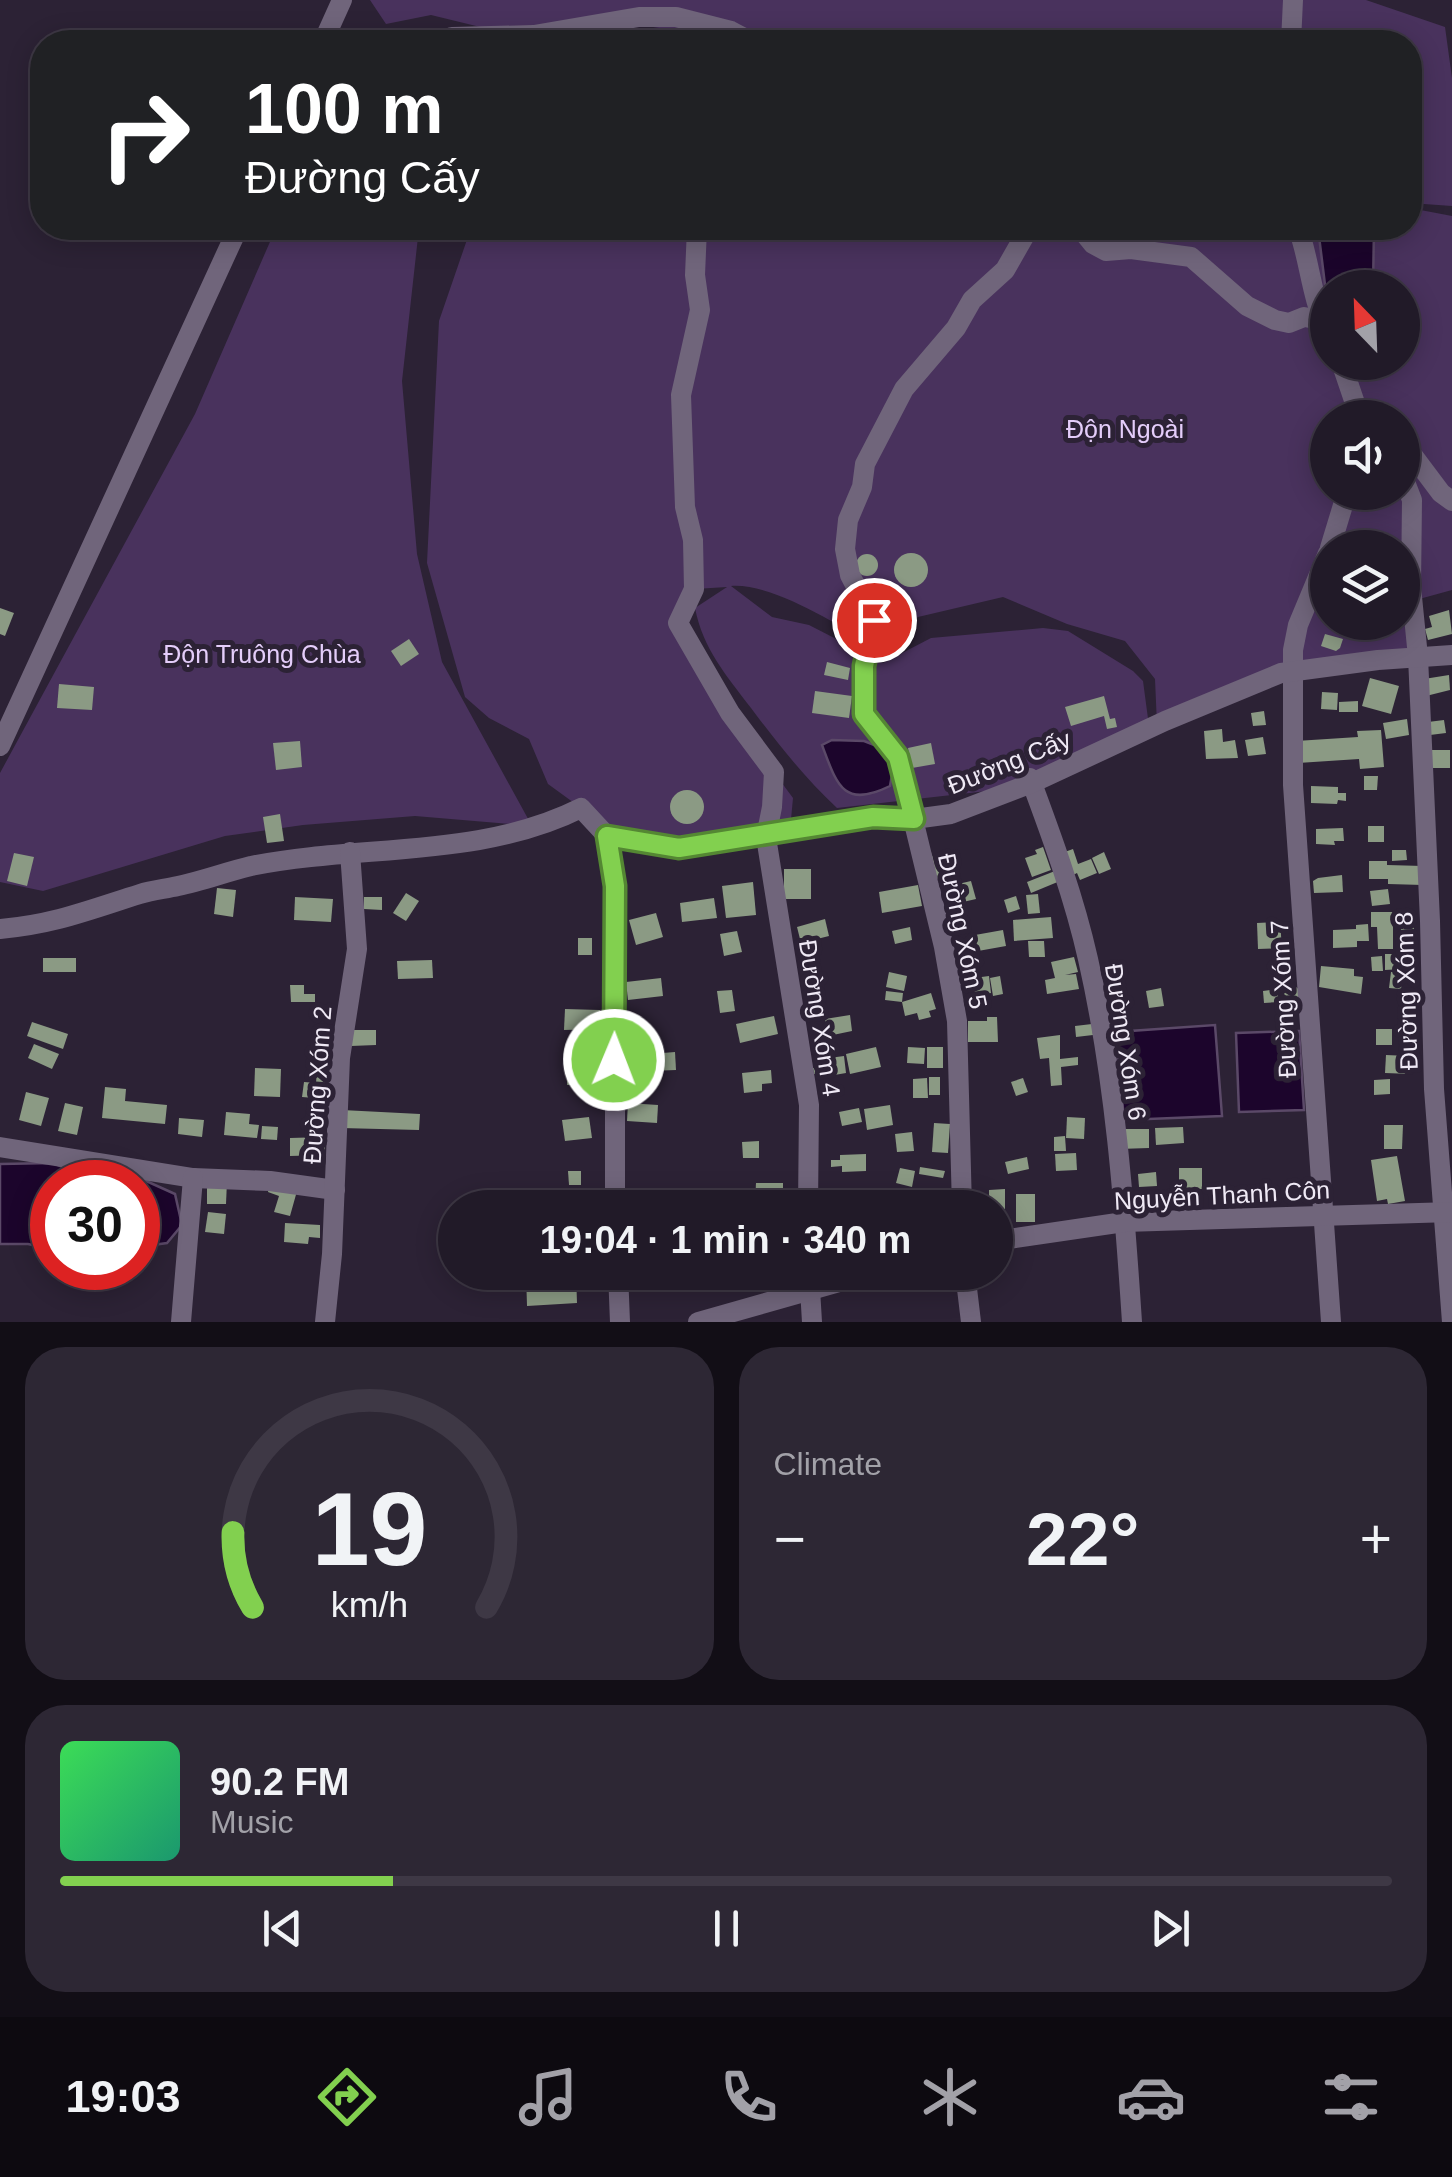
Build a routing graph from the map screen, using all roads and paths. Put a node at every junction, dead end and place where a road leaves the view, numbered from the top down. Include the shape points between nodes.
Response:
1 (342, 0) edge
2 (1294, 0) edge
3 (328, 30) edge
4 (577, 30) edge
5 (728, 30) edge
6 (1292, 30) edge
7 (232, 240) edge
8 (696, 240) edge
9 (1022, 240) edge
10 (1090, 240) edge
11 (1301, 240) edge
12 (1310, 271) edge
13 (1310, 319) edge
14 (1348, 380) edge
15 (1354, 394) junction
16 (1356, 400) edge
17 (1358, 400) edge
18 (1360, 400) edge
19 (1420, 465) edge
20 (1452, 501) edge
21 (1412, 510) edge
22 (1310, 596) edge
23 (1452, 656) edge
24 (1418, 658) junction
25 (1293, 672) junction
26 (0, 746) edge
27 (1031, 781) junction
28 (914, 819) junction
29 (607, 836) junction
30 (766, 836) junction
31 (350, 852) junction
32 (0, 929) edge
33 (0, 1147) edge
34 (193, 1178) junction
35 (335, 1190) junction
36 (615, 1190) edge
37 (808, 1190) edge
38 (962, 1190) edge
39 (1447, 1212) edge
40 (1321, 1215) junction
41 (1124, 1222) junction
42 (1013, 1238) edge
43 (619, 1290) edge
44 (790, 1290) edge
45 (810, 1290) edge
46 (967, 1290) edge
47 (181, 1322) edge
48 (325, 1322) edge
49 (620, 1322) edge
50 (698, 1322) edge
51 (812, 1322) edge
52 (971, 1322) edge
53 (1132, 1322) edge
54 (1331, 1322) edge
55 (1452, 1322) edge

1 - 3 street
2 - 6 street
4 - 5 street via 676,17
7 - 26 street
8 - 30 street, Đường Xóm 4 via 700,310 681,394 694,589 678,623 730,714 774,772
9 - 28 street, Đường Xóm 5 via 1006,270 972,300 904,389 865,464 848,520 850,575 874,620 864,666 864,714 898,757
10 - 13 street via 1106,251 1191,257 1247,306 1274,320
11 - 12 street
14 - 15 street
15 - 16 street
15 - 17 street
15 - 18 street
19 - 20 street
21 - 24 street, Đường Xóm 8
22 - 25 street, Đường Xóm 7 via 1298,625
23 - 24 street, Đường Cấy
24 - 25 street, Đường Cấy
24 - 39 street, Đường Xóm 8 via 1434,1088
25 - 27 street, Đường Cấy via 1223,695
25 - 40 street, Đường Xóm 7 via 1293,785
27 - 28 street, Đường Cấy via 951,814
27 - 41 street, Đường Xóm 6 via 1088,960 1113,1099
28 - 30 street, Đường Cấy via 873,817
28 - 38 street, Đường Xóm 5 via 957,1021
29 - 30 street, Đường Cấy via 679,848
29 - 31 street, Đường Cấy via 580,808 480,840
29 - 36 street via 615,886
30 - 37 street, Đường Xóm 4 via 810,1104
31 - 32 street via 249,867 56,922
31 - 35 street, Đường Xóm 2 via 356,949 340,1058
33 - 34 street
34 - 35 street
34 - 47 street
35 - 48 street, Đường Xóm 2
39 - 40 street, Nguyễn Thanh Côn
39 - 55 street, Đường Xóm 8
40 - 41 street, Nguyễn Thanh Côn
40 - 54 street, Đường Xóm 7
41 - 42 street, Nguyễn Thanh Côn
41 - 53 street, Đường Xóm 6
43 - 49 street
44 - 50 street
45 - 51 street
46 - 52 street

